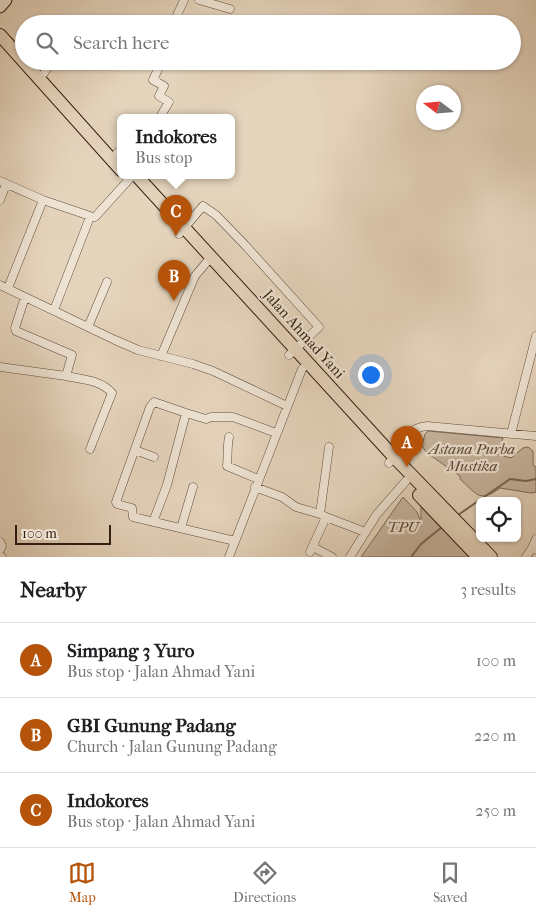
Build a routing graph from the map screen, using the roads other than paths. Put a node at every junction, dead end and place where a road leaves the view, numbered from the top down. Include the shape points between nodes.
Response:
1 (6, 0) edge
2 (184, 0) edge
3 (199, 0) edge
4 (0, 7) edge
5 (230, 9) dead end
6 (177, 15) edge
7 (0, 24) edge
8 (0, 36) edge
9 (15, 40) edge
10 (15, 52) edge
11 (32, 70) edge
12 (42, 70) edge
13 (46, 70) edge
14 (158, 70) edge
15 (44, 73) junction
16 (162, 114) edge
17 (117, 151) edge
18 (117, 162) edge
19 (126, 179) edge
20 (133, 179) edge
21 (3, 182) edge
22 (0, 200) edge
23 (43, 200) junction
24 (90, 217) junction
25 (178, 227) junction
26 (208, 260) junction
27 (107, 282) dead end
28 (4, 286) edge
29 (25, 297) junction
30 (54, 310) junction
31 (88, 328) junction
32 (536, 336) edge
33 (292, 352) junction
34 (161, 356) junction
35 (0, 367) edge
36 (302, 369) junction
37 (66, 376) junction
38 (287, 406) junction
39 (186, 413) junction
40 (276, 433) junction
41 (512, 434) junction
42 (536, 436) edge
43 (229, 437) dead end
44 (329, 446) dead end
45 (90, 449) dead end
46 (135, 450) junction
47 (154, 457) dead end
48 (392, 460) junction
49 (406, 481) junction
50 (257, 483) junction
51 (193, 487) dead end
52 (323, 516) junction
53 (153, 522) junction
54 (452, 523) junction
55 (181, 528) junction
56 (365, 532) junction
57 (536, 539) edge
58 (235, 540) junction
59 (0, 542) edge
60 (534, 548) edge
61 (0, 550) edge
62 (229, 557) edge
63 (332, 557) edge
64 (350, 557) edge
65 (478, 557) edge
66 (491, 557) edge
67 (526, 557) edge

1 - 4 street
2 - 6 street
3 - 5 street
7 - 9 main road
8 - 10 main road, Jalan Ahmad Yani
11 - 18 main road, Jalan Ahmad Yani
12 - 15 main road
13 - 15 street
14 - 16 street via 153,80 164,86 159,96 169,102
15 - 17 main road
19 - 24 street via 96,217
20 - 25 main road, Jalan Ahmad Yani
21 - 22 street
21 - 23 street
23 - 24 street
23 - 28 street
24 - 30 street
25 - 26 main road, Jalan Ahmad Yani
25 - 33 street via 202,206 216,215 262,263 319,327
26 - 33 main road, Jalan Ahmad Yani
26 - 34 street via 195,276
27 - 31 street
28 - 29 street
29 - 30 street
29 - 37 street via 16,331 72,355
30 - 31 street
31 - 34 street
32 - 41 street
33 - 36 main road, Jalan Ahmad Yani
33 - 48 main road, Jalan Ahmad Yani
34 - 38 street via 213,371
35 - 37 street
36 - 38 street
36 - 48 main road, Jalan Ahmad Yani
37 - 45 street via 94,381 110,390 112,395
38 - 40 street
39 - 40 street via 206,419 233,417
39 - 46 street via 153,402
39 - 53 street via 167,485
40 - 50 street
41 - 42 street
41 - 48 street via 418,427 407,436
43 - 50 street via 227,466
44 - 52 street
46 - 47 street
46 - 53 street via 116,503 132,508 133,517
48 - 49 main road, Jalan Ahmad Yani
48 - 54 main road, Jalan Ahmad Yani
49 - 54 main road, Jalan Ahmad Yani
49 - 56 street
50 - 52 street via 296,507
50 - 58 street
51 - 55 street
52 - 56 street
52 - 63 street via 311,550
53 - 55 street
54 - 65 main road, Jalan Ahmad Yani
54 - 66 main road, Jalan Ahmad Yani
55 - 58 street
56 - 64 street
57 - 60 street
58 - 62 street
59 - 61 street
60 - 67 street

